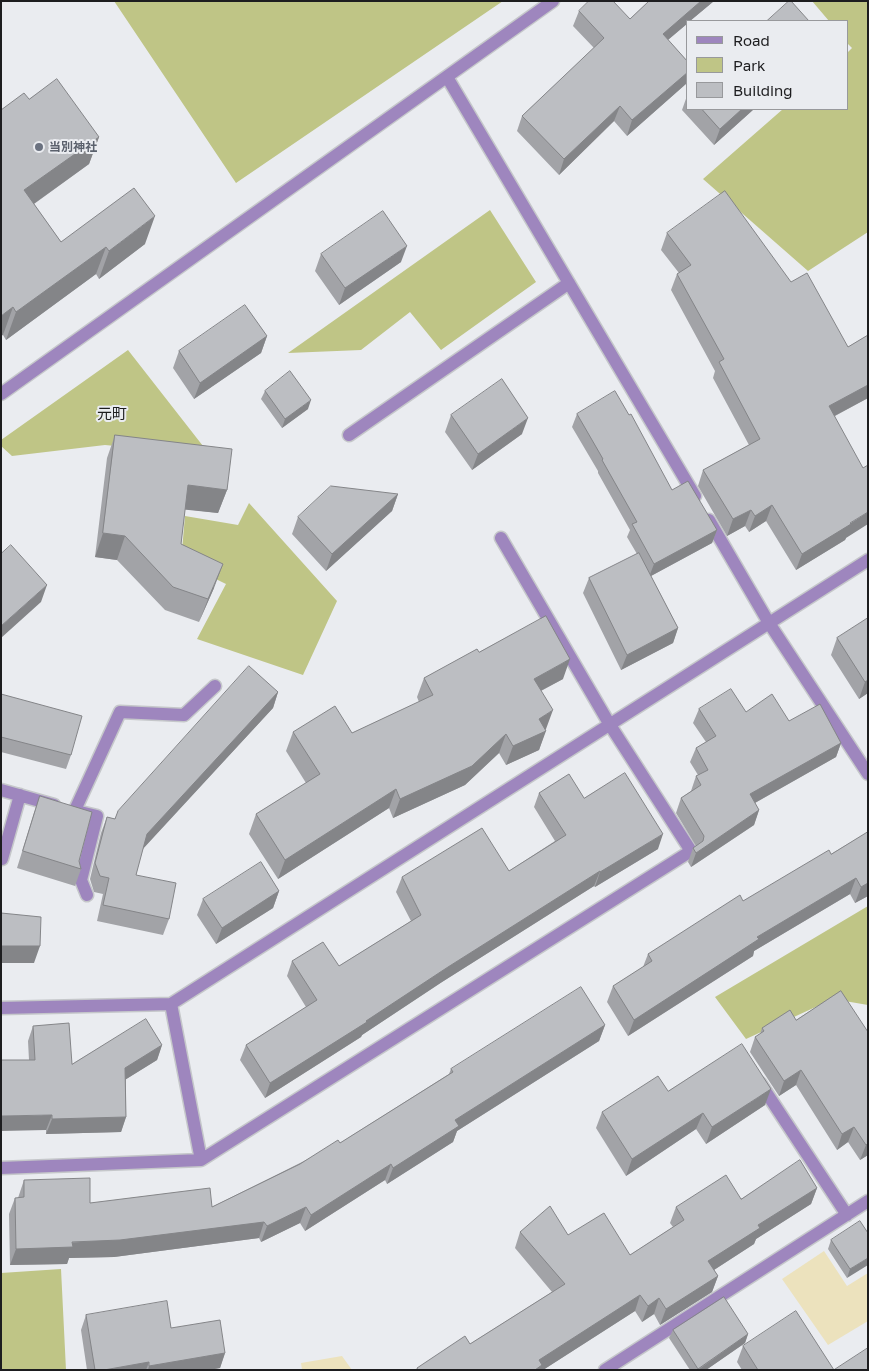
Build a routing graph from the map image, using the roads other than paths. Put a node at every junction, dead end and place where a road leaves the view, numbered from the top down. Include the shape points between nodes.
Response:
1 (553, 1) edge
2 (447, 77) junction
3 (569, 283) junction
4 (1, 394) edge
5 (349, 435) dead end
6 (501, 538) dead end
7 (868, 560) edge
8 (769, 623) junction
9 (215, 686) dead end
10 (610, 725) junction
11 (868, 774) edge
12 (1, 790) edge
13 (20, 795) junction
14 (75, 810) junction
15 (2, 859) edge
16 (87, 895) dead end
17 (171, 1004) junction
18 (1, 1008) edge
19 (754, 1074) edge
20 (201, 1160) junction
21 (1, 1168) edge
22 (868, 1202) edge
23 (847, 1215) junction
24 (605, 1370) edge

1 - 2 street
2 - 3 street
2 - 4 street
3 - 5 street
3 - 8 street
6 - 10 street
7 - 8 street
8 - 10 street
8 - 11 street
9 - 14 street via 184,715 120,712
10 - 17 street
10 - 20 street via 691,851
12 - 13 street
13 - 14 street
13 - 15 street
14 - 16 street via 97,816 81,880
17 - 18 street
17 - 20 street
19 - 23 street
20 - 21 street
22 - 23 street
23 - 24 street

